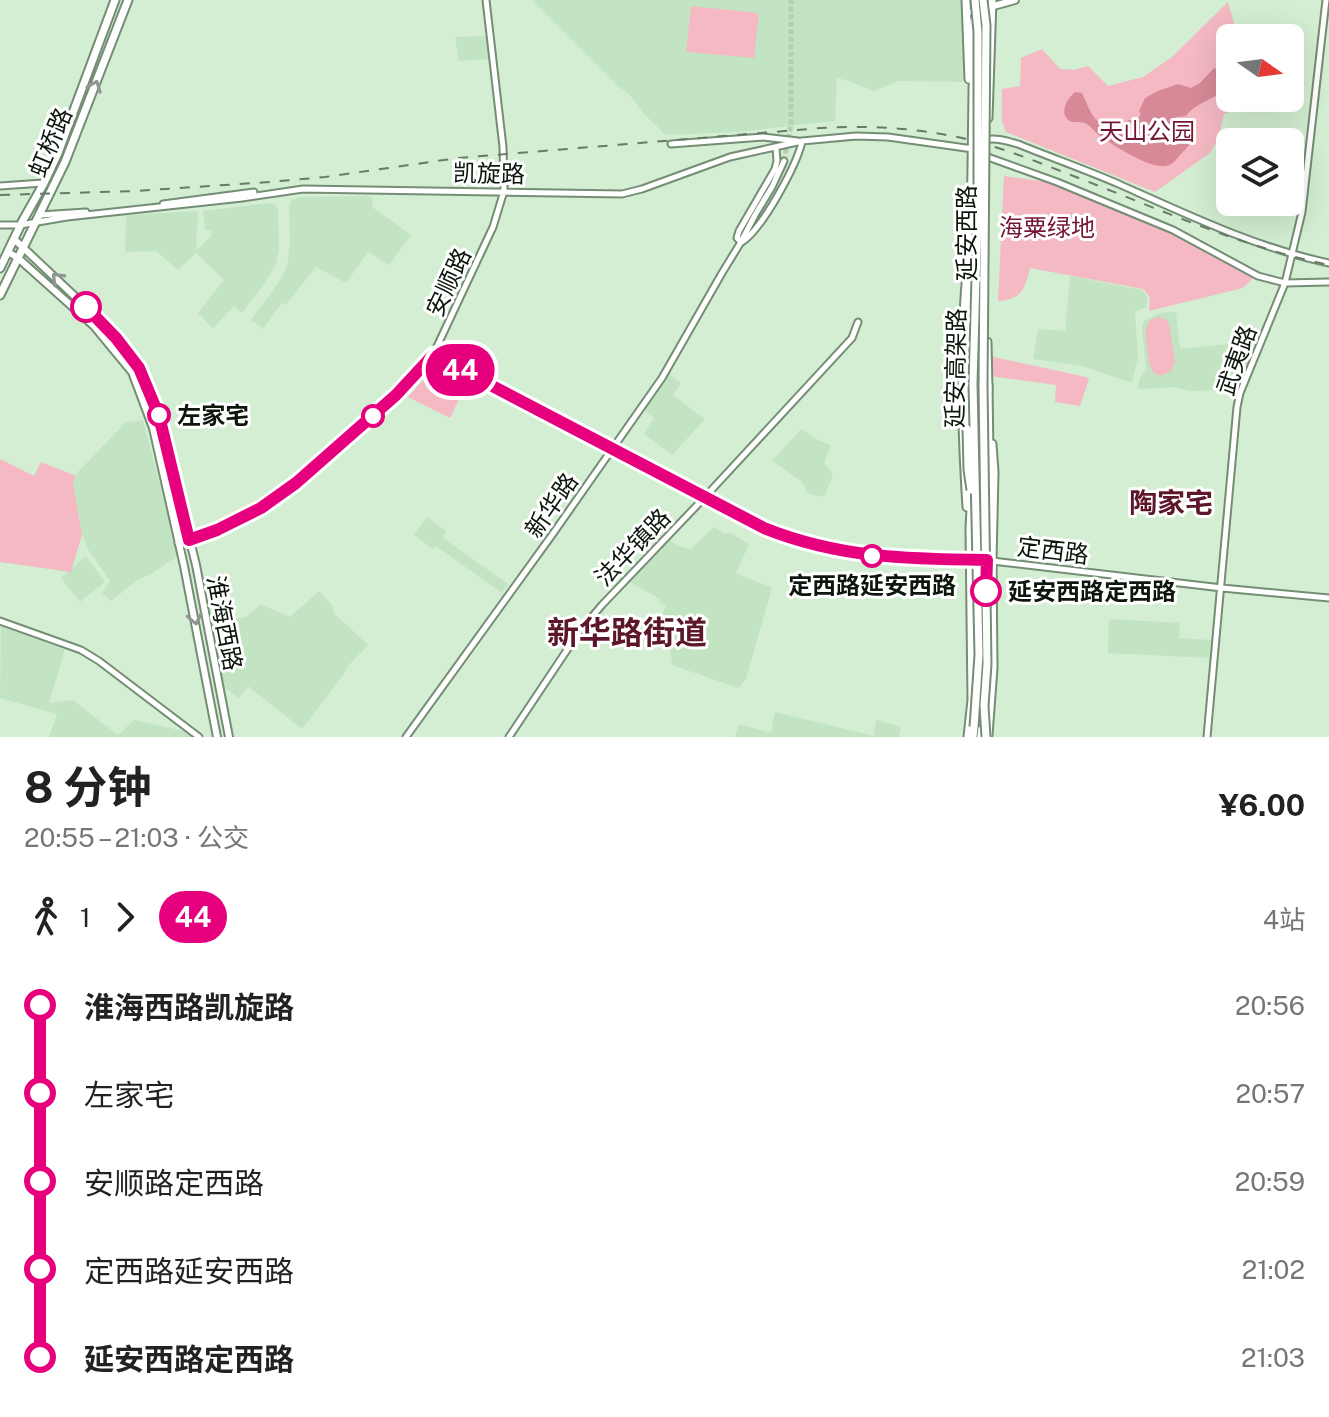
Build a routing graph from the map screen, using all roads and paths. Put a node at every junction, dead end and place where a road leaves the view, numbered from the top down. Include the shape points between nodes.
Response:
1 (115, 0) edge
2 (128, 0) edge
3 (486, 0) edge
4 (966, 0) edge
5 (1015, 0) edge
6 (1326, 0) edge
7 (987, 2) edge
8 (973, 6) edge
9 (988, 139) junction
10 (802, 141) junction
11 (671, 144) dead end
12 (776, 148) junction
13 (972, 148) junction
14 (987, 157) junction
15 (784, 161) tunnel mouth
16 (44, 183) junction
17 (0, 186) edge
18 (504, 191) junction
19 (254, 192) dead end
20 (970, 210) junction
21 (985, 210) junction
22 (38, 218) junction
23 (0, 225) edge
24 (20, 225) junction
25 (971, 234) junction
26 (14, 239) junction
27 (741, 242) junction
28 (24, 247) junction
29 (8, 252) junction
30 (1291, 254) junction
31 (18, 258) junction
32 (1329, 263) edge
33 (0, 268) edge
34 (1329, 282) edge
35 (1285, 283) junction
36 (0, 295) edge
37 (858, 322) dead end
38 (433, 355) junction
39 (988, 385) junction
40 (612, 450) junction
41 (704, 498) junction
42 (975, 510) junction
43 (189, 540) junction
44 (178, 543) junction
45 (970, 560) junction
46 (989, 561) junction
47 (1222, 588) junction
48 (985, 596) junction
49 (1329, 598) edge
50 (0, 621) edge
51 (993, 632) junction
52 (986, 652) junction
53 (199, 737) edge
54 (217, 737) edge
55 (229, 737) edge
56 (406, 737) edge
57 (509, 737) edge
58 (970, 737) edge
59 (984, 737) edge
60 (1207, 737) edge

1 - 16 main road, 虹桥路
22 -> 2 main road, 虹桥路
3 - 18 street, 安顺路
4 - 8 main road, 延安西路
5 - 7 main road
6 - 30 street, 武夷路 via 1302,212
7 - 8 main road
7 - 9 main road, 延安西路
7 - 48 main road, 延安高架路, bridge
8 - 13 main road, 延安西路
8 - 42 main road, 延安高架路, bridge via 978,32
9 - 13 street
9 - 14 main road, 延安西路
9 - 30 street via 1018,144
10 - 11 street via 763,137
10 - 12 street, 凯旋路
10 - 13 street, 凯旋路 via 888,137
10 - 27 street via 788,177 754,233
12 - 18 street, 凯旋路 via 747,152 622,194
12 - 27 street via 777,165 739,231
13 - 14 street, 凯旋路
13 - 20 main road, 延安西路
14 - 21 main road, 延安西路
14 - 35 street, 凯旋路 via 1173,230 1258,276
15 - 27 street, 新华路
16 - 17 street
16 - 24 main road, 虹桥路
18 - 22 street, 凯旋路 via 303,189
18 - 38 street, 安顺路 via 493,227
19 - 22 street, 凯旋路
20 - 21 main road
20 - 25 main road, 延安西路
21 - 39 main road, 延安西路
22 - 24 street, 凯旋路
22 - 28 main road, 虹桥路
23 - 24 street, 凯旋路
24 - 26 main road, 虹桥路
25 - 42 main road, bridge via 968,470
25 - 45 main road, 延安西路
26 - 28 main road, 淮海西路
26 - 29 main road, 虹桥路
27 - 40 street, 新华路 via 662,378
28 - 31 main road, 虹桥路
43 -> 28 main road, 淮海西路 via 159,416 139,368
29 - 31 main road, 淮海西路
29 - 33 main road, 虹桥路
30 - 32 street
30 - 35 street, 武夷路
31 - 36 main road, 虹桥路
31 - 44 main road, 淮海西路 via 94,326 132,372 153,428
34 - 35 street, 凯旋路
35 - 47 street, 武夷路 via 1239,398
37 - 41 street, 法华镇路 via 852,338
38 - 40 street, 定西路
38 - 43 street, 安顺路 via 296,483 253,512
39 - 46 main road, 延安西路
39 - 48 main road, bridge
40 - 41 street, 定西路
40 - 56 street, 新华路
41 - 45 street, 定西路 via 764,528 820,546 885,557
41 - 57 street, 法华镇路 via 590,618
42 - 58 main road, 延安高架路, bridge via 979,655
43 - 44 street, 安顺路
43 - 55 main road, 淮海西路
44 -> 54 main road, 淮海西路
45 - 46 street, 定西路
45 - 58 main road, 延安西路
46 - 47 street, 定西路
46 - 51 main road
46 - 52 main road, 延安西路
47 - 49 street, 定西路
47 - 60 street, 武夷路
48 - 59 main road, 延安高架路, bridge
50 - 53 street via 81,650
51 - 52 main road
51 - 59 main road
52 - 59 main road, 延安西路

